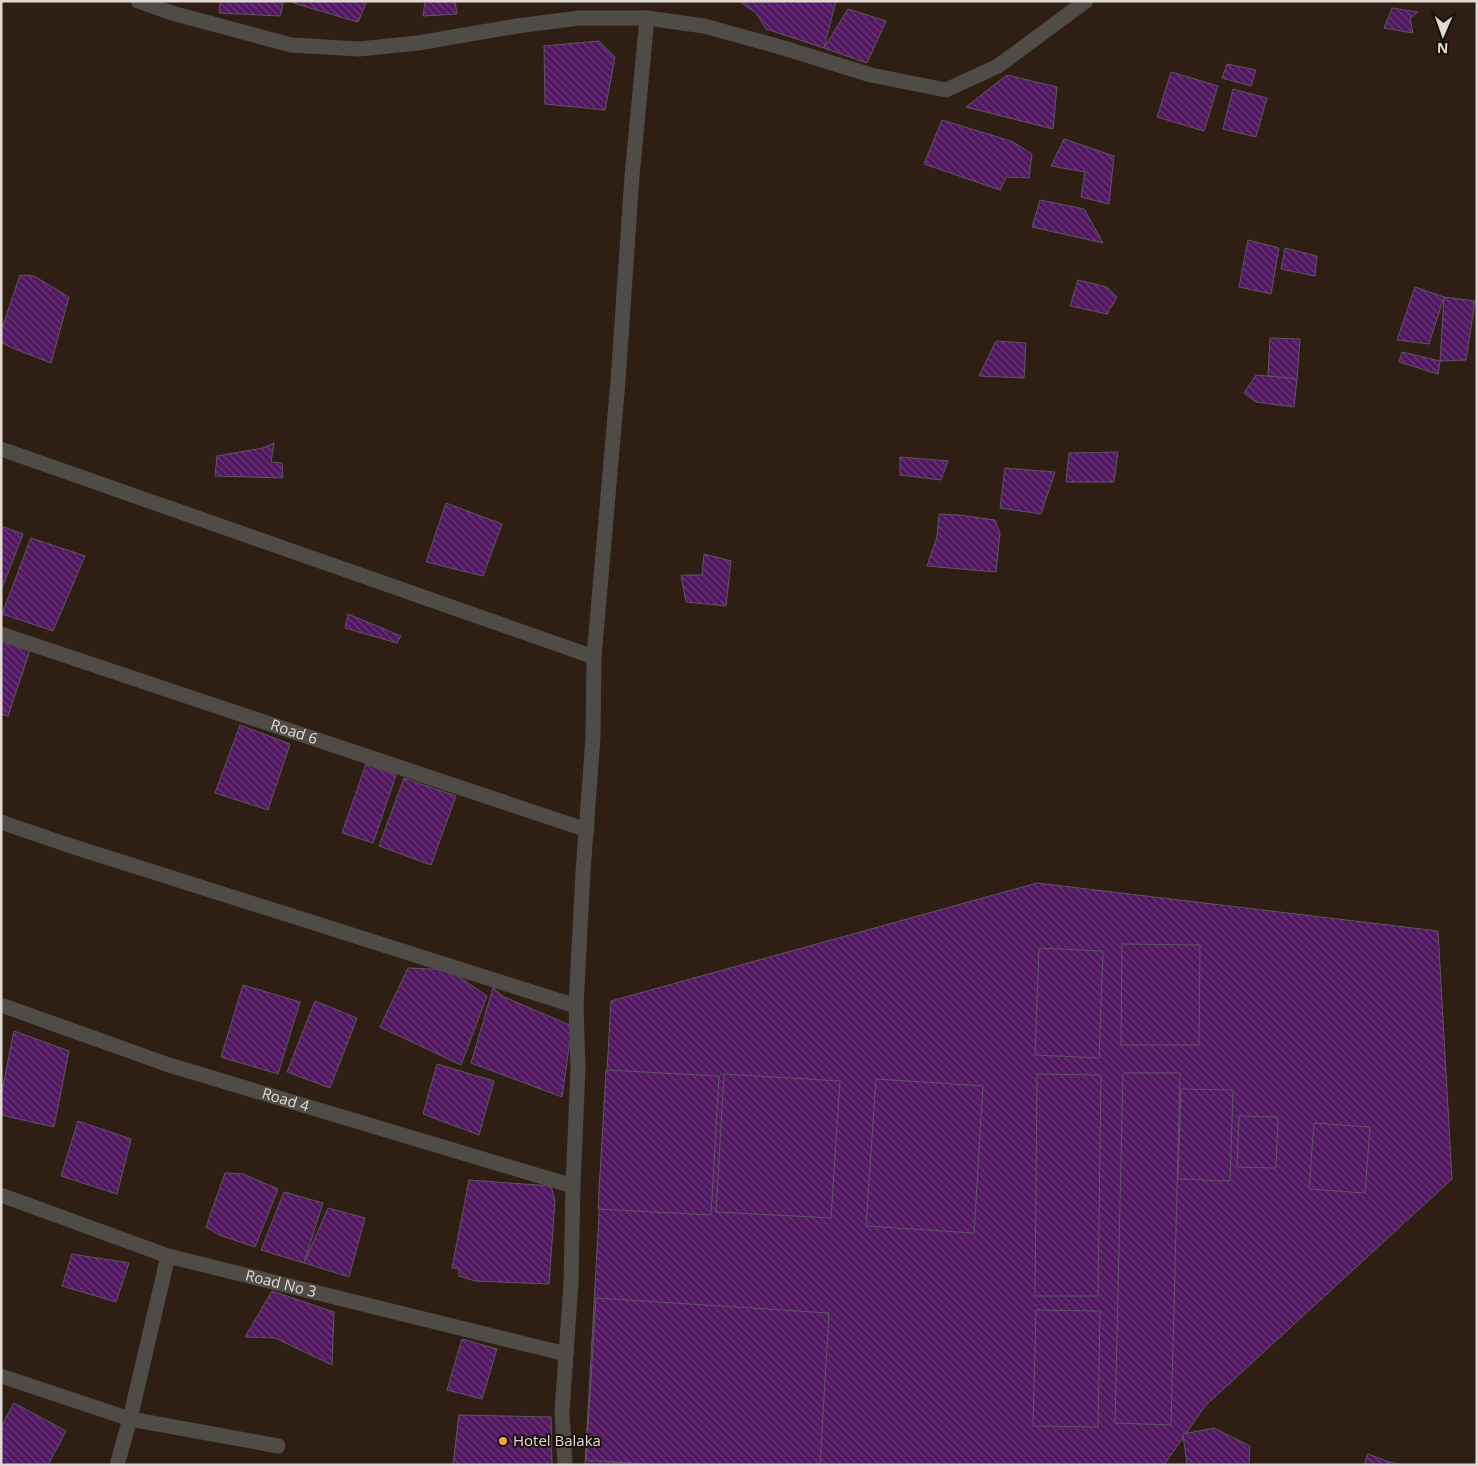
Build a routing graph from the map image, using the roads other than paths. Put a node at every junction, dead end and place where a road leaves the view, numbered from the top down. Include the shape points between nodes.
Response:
1 (138, 1) edge
2 (1086, 1) edge
3 (647, 18) junction
4 (1, 449) edge
5 (1, 634) edge
6 (594, 657) junction
7 (1, 822) edge
8 (587, 830) junction
9 (1, 1005) edge
10 (576, 1006) junction
11 (573, 1186) junction
12 (1, 1195) edge
13 (168, 1256) junction
14 (566, 1354) junction
15 (1, 1376) edge
16 (130, 1419) junction
17 (278, 1446) dead end
18 (117, 1465) edge
19 (565, 1465) edge

1 - 3 street via 291,45 359,49 579,18
2 - 3 street via 998,66 946,90 871,76 704,26
3 - 6 street
4 - 6 street
5 - 8 street, Road 6
6 - 8 street
7 - 10 street
8 - 10 street
9 - 11 street, Road 4 via 169,1065
10 - 11 street via 578,1068
11 - 14 street
12 - 13 street, Road No 3
13 - 14 street, Road No 3
13 - 16 street
14 - 19 street via 562,1412
15 - 16 street
16 - 17 street
16 - 18 street

